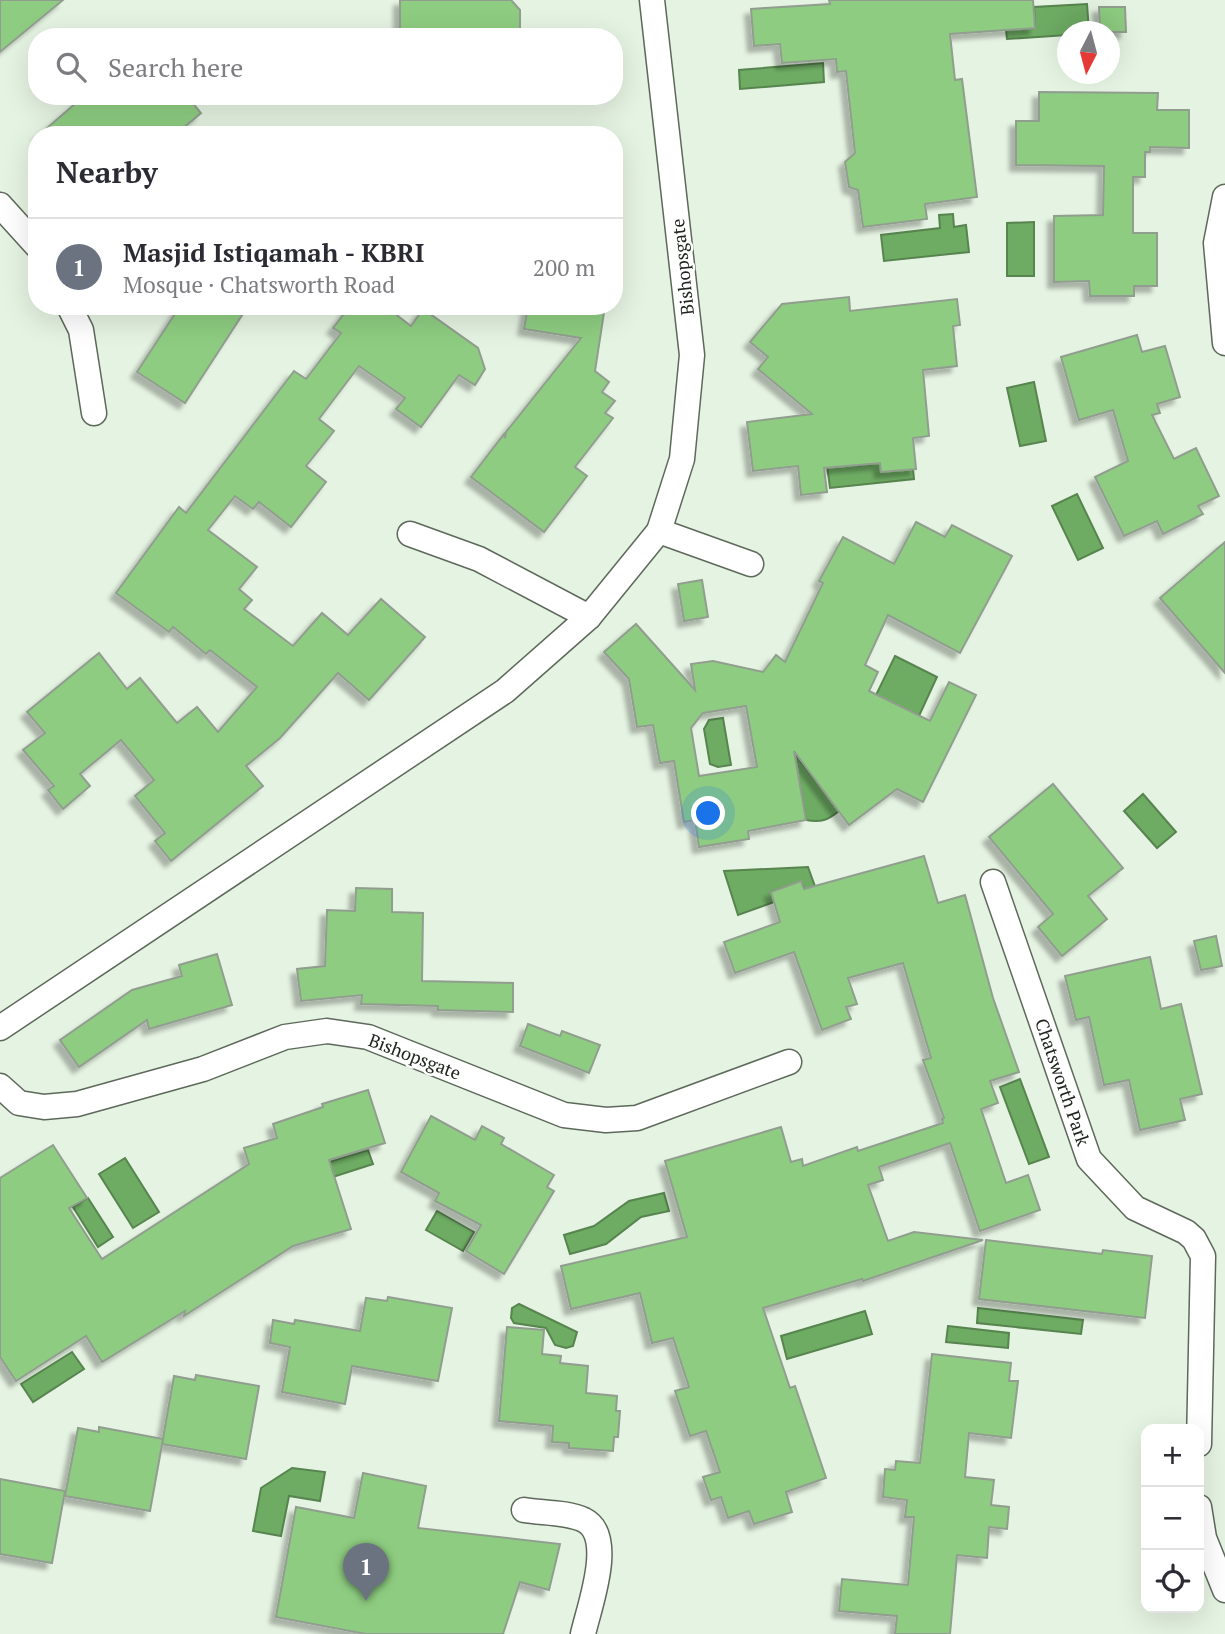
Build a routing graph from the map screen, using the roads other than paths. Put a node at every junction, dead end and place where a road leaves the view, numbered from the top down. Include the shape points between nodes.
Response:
1 (652, 0) edge
2 (1225, 197) edge
3 (0, 205) edge
4 (28, 236) edge
5 (74, 315) edge
6 (1225, 343) edge
7 (94, 413) dead end
8 (659, 531) junction
9 (410, 534) dead end
10 (751, 564) dead end
11 (589, 617) junction
12 (993, 882) dead end
13 (0, 1028) edge
14 (789, 1062) dead end
15 (0, 1086) edge
16 (1199, 1424) edge
17 (524, 1510) dead end
18 (1204, 1538) edge
19 (1225, 1590) edge
20 (583, 1634) edge

1 - 8 street, Bishopsgate via 692,355 682,459
2 - 6 street via 1216,243
3 - 4 street
5 - 7 street via 81,330
8 - 10 street
8 - 11 street, Bishopsgate
9 - 11 street via 479,559
11 - 13 street, Bishopsgate via 505,691
12 - 16 street, Chatsworth Park via 1089,1159 1135,1208 1186,1232 1203,1256
14 - 15 street, Bishopsgate via 637,1118 607,1120 564,1115 368,1037 327,1031 285,1037 203,1069 77,1104 44,1107 19,1103
17 - 20 street via 586,1521 596,1534 601,1551
18 - 19 street

